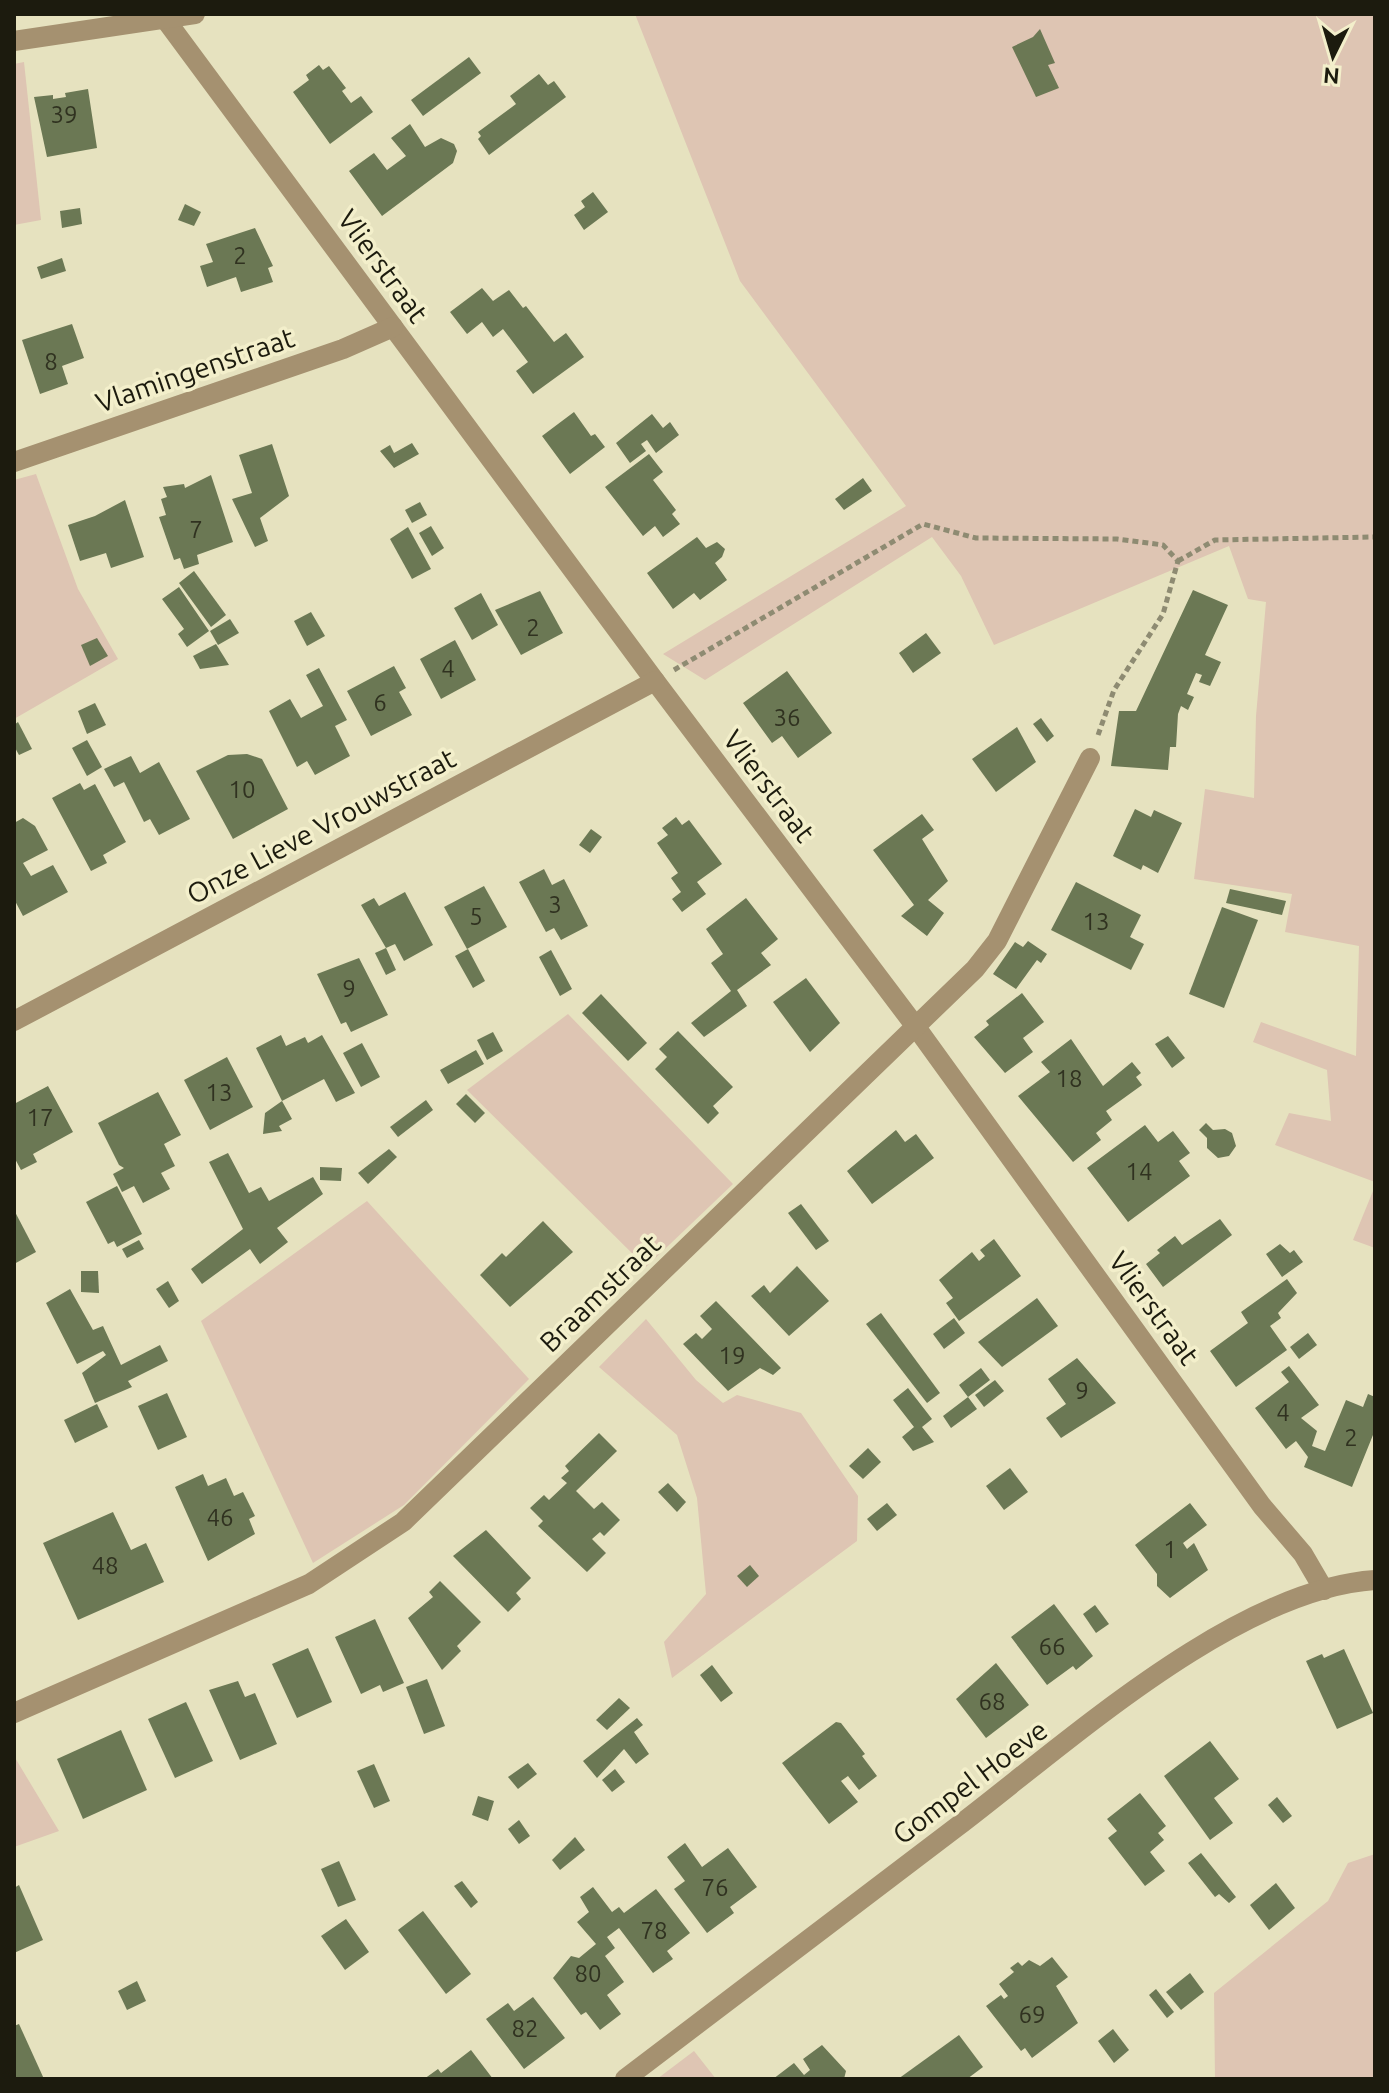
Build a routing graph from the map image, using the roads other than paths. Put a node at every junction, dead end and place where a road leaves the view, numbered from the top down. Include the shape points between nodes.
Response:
1 (195, 14) edge
2 (165, 19) junction
3 (14, 41) edge
4 (393, 327) junction
5 (14, 462) edge
6 (655, 681) junction
7 (1090, 758) road end
8 (14, 1021) edge
9 (916, 1027) junction
10 (1375, 1580) edge
11 (1324, 1590) junction
12 (14, 1713) edge
13 (625, 2079) edge

1 - 2 street
2 - 3 street
2 - 4 street, Vlierstraat
4 - 5 street, Vlamingenstraat
4 - 6 street, Vlierstraat
6 - 8 street, Onze Lieve Vrouwstraat
6 - 9 street, Vlierstraat
7 - 9 street, Braamstraat via 997,941
9 - 11 street, Vlierstraat via 1262,1506 1303,1554
9 - 12 street, Braamstraat via 403,1522 309,1584
10 - 11 street, Gompel Hoeve
11 - 13 street, Gompel Hoeve via 1256,1613 1160,1673

